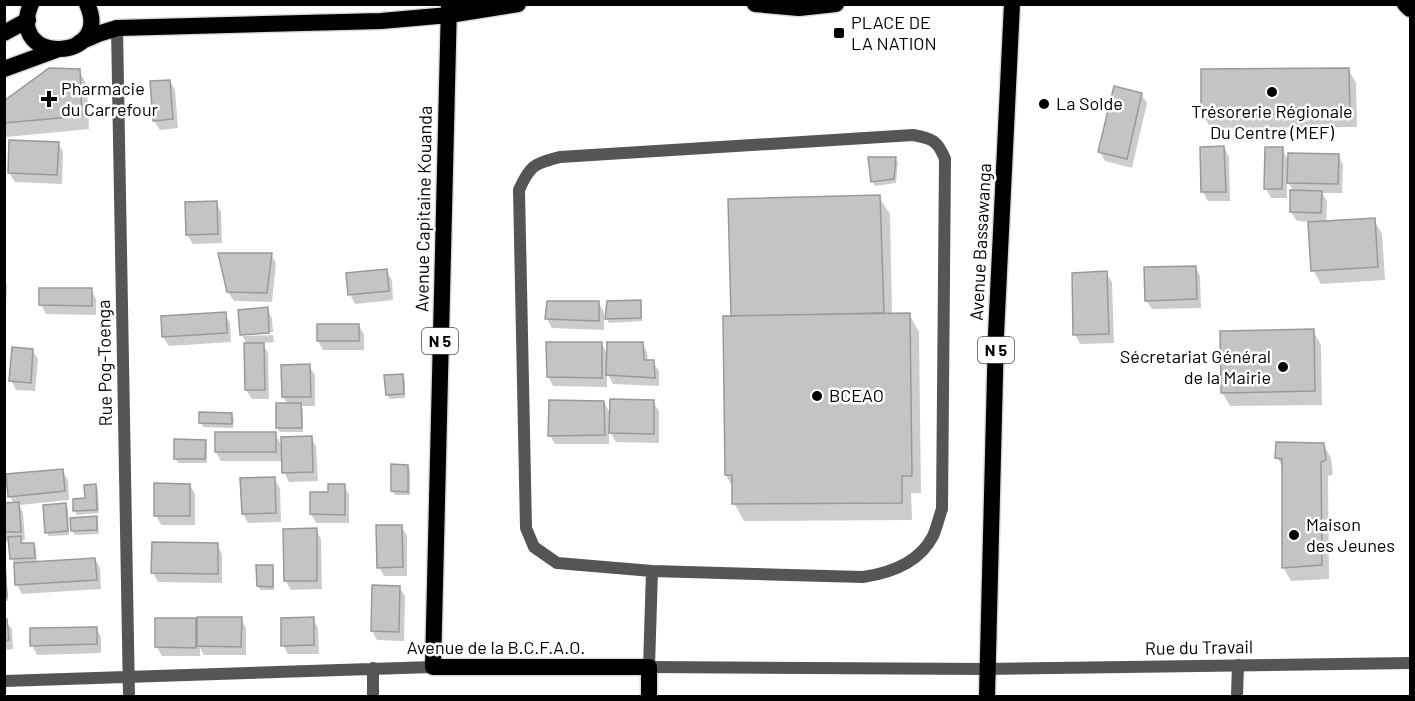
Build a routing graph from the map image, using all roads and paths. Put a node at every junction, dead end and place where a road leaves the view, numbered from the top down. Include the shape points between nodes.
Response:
1 (87, 4) edge
2 (518, 4) edge
3 (755, 4) edge
4 (836, 4) edge
5 (1012, 4) edge
6 (1405, 4) edge
7 (1410, 9) edge
8 (449, 10) edge
9 (30, 12) edge
10 (117, 28) junction
11 (4, 33) edge
12 (80, 42) junction
13 (56, 50) junction
14 (4, 69) edge
15 (652, 571) junction
16 (1410, 663) edge
17 (1238, 665) junction
18 (433, 667) junction
19 (649, 667) junction
20 (373, 668) junction
21 (987, 669) junction
22 (129, 678) junction
23 (4, 681) edge
24 (129, 696) edge
25 (373, 696) edge
26 (649, 696) edge
27 (987, 696) edge
28 (1237, 696) edge

1 - 12 highway via 90,23
2 - 8 highway
3 - 4 highway via 799,8
5 - 21 highway, Avenue Bassawanga / N 5 via 996,335
6 - 7 highway
8 - 10 highway via 381,21
8 - 18 highway, Avenue Capitaine Kouanda / N 5
9 - 11 highway
9 - 13 highway via 31,33 44,46
10 - 12 highway
10 - 22 street, Rue Pog-Toenga
12 - 13 highway via 69,49
13 - 14 highway
15 - 15 street via 863,578 888,573 914,560 933,536 942,509 945,159 940,146 928,138 913,135 560,157 540,162 527,172 519,190 526,528 534,547 557,563
15 - 19 street
16 - 17 street, Rue du Travail
17 - 21 street, Rue du Travail
17 - 28 street
18 - 19 highway, Avenue de la B.C.F.A.O.
18 - 20 street, Avenue de la B.C.F.A.O.
19 - 21 street, Avenue de la B.C.F.A.O.
19 - 26 highway
20 - 22 street, Avenue de la B.C.F.A.O.
20 - 25 street
21 - 27 highway, Avenue Bassawanga / N 5
22 - 23 street, Avenue de la B.C.F.A.O.
22 - 24 street, Rue Pog-Toenga

